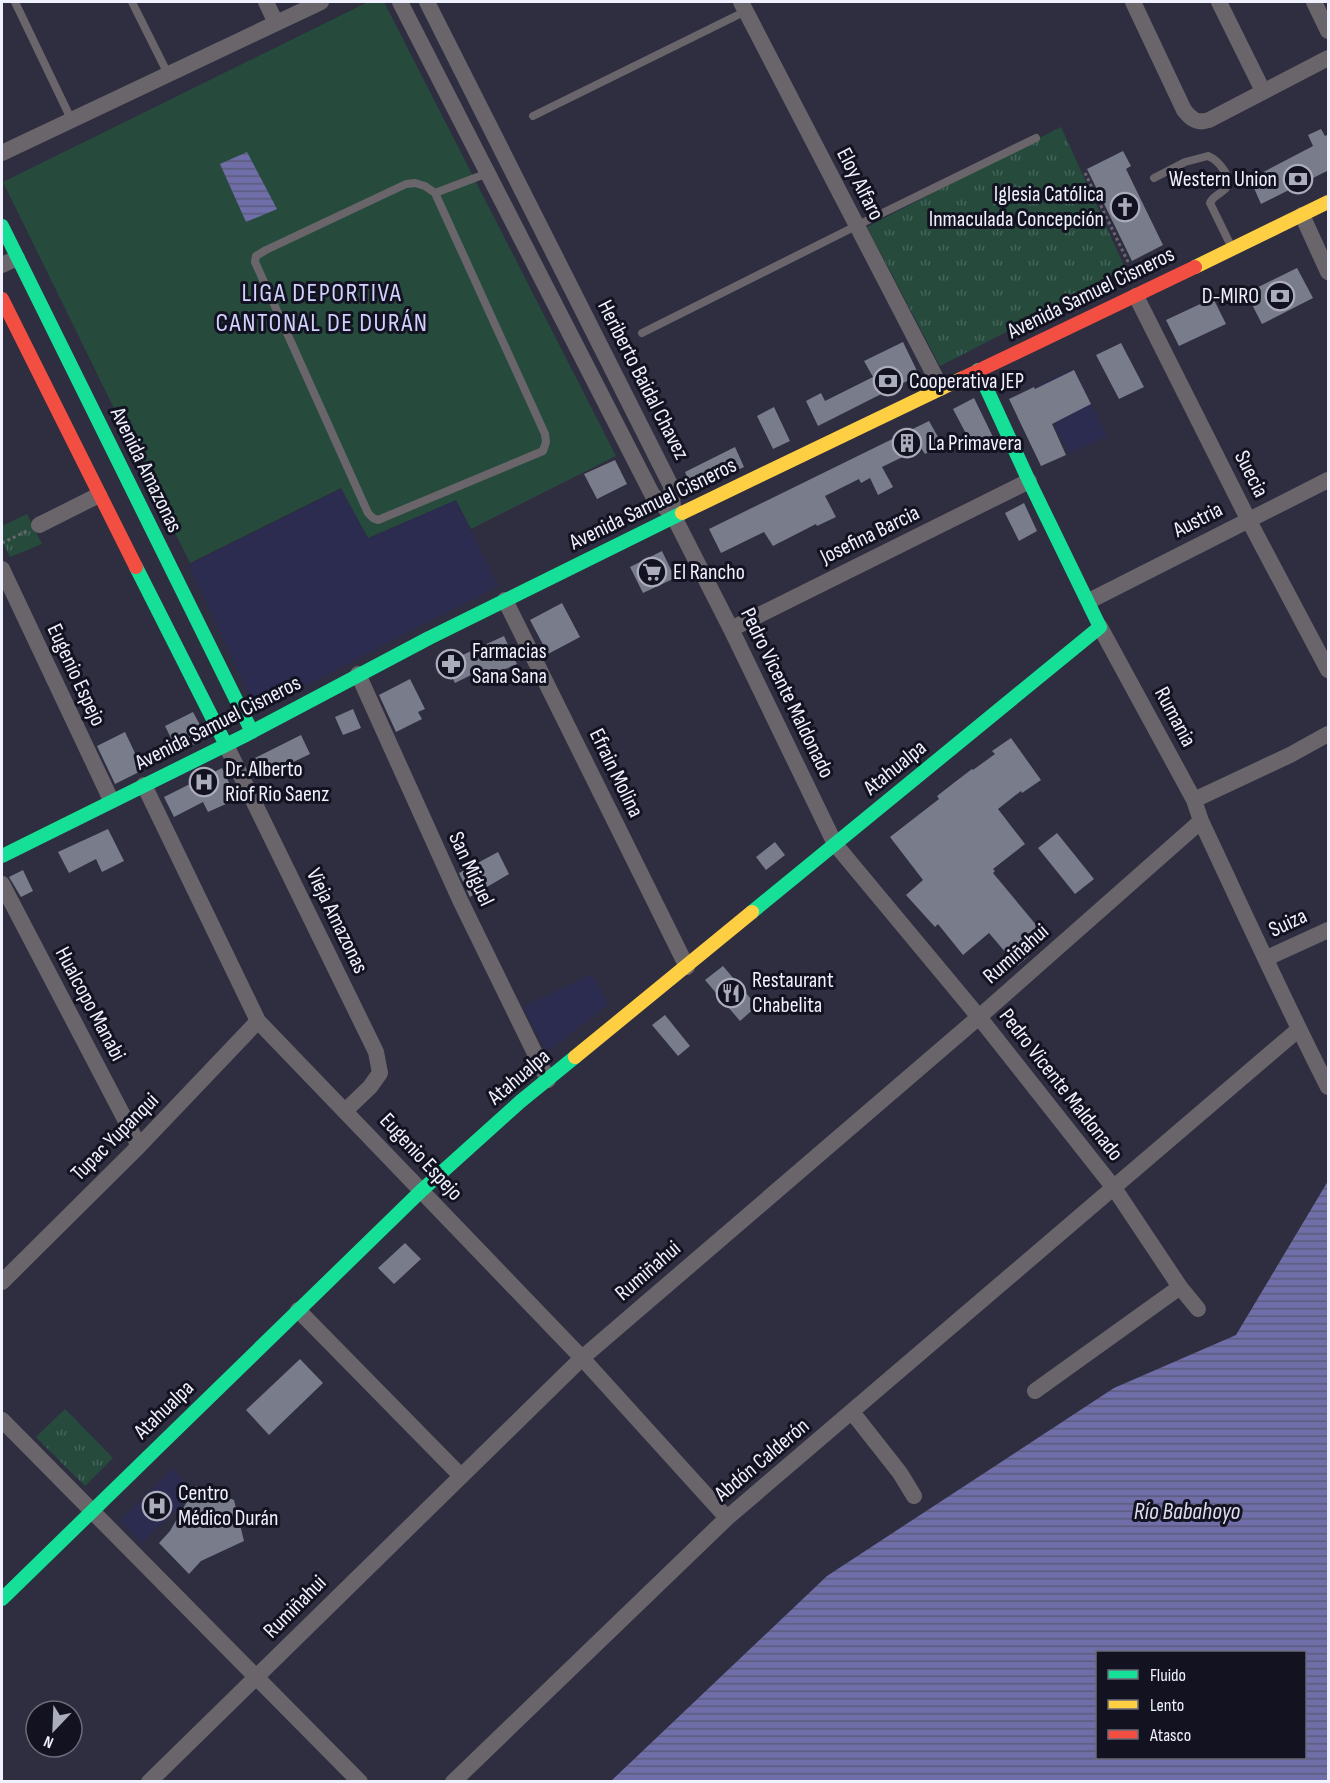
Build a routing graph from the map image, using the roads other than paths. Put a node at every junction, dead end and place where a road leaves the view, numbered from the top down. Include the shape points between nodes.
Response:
1 (15, 2) edge
2 (132, 2) edge
3 (266, 2) edge
4 (321, 2) edge
5 (400, 2) edge
6 (427, 2) edge
7 (1133, 2) edge
8 (1219, 2) edge
9 (1314, 2) edge
10 (743, 6) edge
11 (276, 22) junction
12 (1329, 31) edge
13 (1329, 58) edge
14 (168, 74) junction
15 (1263, 91) junction
16 (533, 116) dead end
17 (72, 120) junction
18 (1036, 138) dead end
19 (2, 153) edge
20 (488, 173) junction
21 (1154, 178) dead end
22 (435, 193) junction
23 (1329, 202) edge
24 (1302, 215) junction
25 (2, 226) edge
26 (856, 226) junction
27 (1232, 248) junction
28 (17, 258) junction
29 (2, 265) edge
30 (1329, 272) edge
31 (1136, 296) junction
32 (2, 299) edge
33 (642, 333) dead end
34 (978, 370) junction
35 (940, 388) junction
36 (1329, 480) edge
37 (1029, 481) junction
38 (99, 495) junction
39 (674, 517) junction
40 (1248, 519) junction
41 (39, 525) road end
42 (2, 569) edge
43 (505, 600) junction
44 (1089, 601) junction
45 (1100, 627) junction
46 (731, 629) junction
47 (1329, 670) edge
48 (357, 674) junction
49 (252, 732) junction
50 (1329, 734) edge
51 (226, 745) junction
52 (144, 785) junction
53 (111, 800) junction
54 (1194, 800) junction
55 (1201, 821) junction
56 (835, 844) junction
57 (3, 850) edge
58 (2, 884) edge
59 (1329, 930) edge
60 (1267, 958) junction
61 (687, 967) junction
62 (979, 1017) junction
63 (258, 1021) junction
64 (1299, 1029) junction
65 (548, 1080) junction
66 (1329, 1087) edge
67 (346, 1110) junction
68 (139, 1146) junction
69 (1114, 1188) junction
70 (421, 1191) junction
71 (2, 1279) edge
72 (1180, 1287) junction
73 (1198, 1309) dead end
74 (298, 1310) junction
75 (582, 1358) junction
76 (1035, 1391) dead end
77 (852, 1412) junction
78 (2, 1420) edge
79 (460, 1475) junction
80 (914, 1496) dead end
81 (91, 1511) junction
82 (727, 1518) junction
83 (2, 1599) edge
84 (256, 1678) junction
85 (149, 1782) edge
86 (360, 1782) edge
87 (453, 1782) edge

1 - 17 lane
2 - 14 lane
3 - 11 street
4 - 11 street
5 - 20 street, Heriberto Baidal Chavez
6 - 39 street, Heriberto Baidal Chavez via 671,486
7 - 15 street via 1184,110 1193,120 1209,120
8 - 15 street
9 - 12 street
10 - 16 lane
10 - 26 street, Eloy Alfaro
11 - 14 street
13 - 15 street
14 - 17 street
17 - 19 street
18 - 26 lane
20 - 22 lane
20 - 39 street, Heriberto Baidal Chavez via 652,494
21 - 27 lane via 1185,162 1208,156 1218,161 1228,183 1210,203
22 - 22 lane via 546,442 543,451 378,520 368,513 255,262 256,256 406,184 425,186
23 - 24 street, Avenida Samuel Cisneros
24 - 27 street, Avenida Samuel Cisneros
24 - 30 street
25 - 28 street, Avenida Amazonas
26 - 33 lane
26 - 35 street, Eloy Alfaro
27 - 31 street, Avenida Samuel Cisneros
28 - 29 street
28 - 49 street, Avenida Amazonas
31 - 34 street, Avenida Samuel Cisneros
31 - 40 street, Suecia
32 - 38 street
34 - 35 street, Avenida Samuel Cisneros
34 - 37 street, Rumania
35 - 39 street, Avenida Samuel Cisneros
36 - 40 street, Austria
37 - 44 street, Rumania
37 - 46 street, Josefina Barcia
38 - 41 street
38 - 51 street
39 - 43 street, Avenida Samuel Cisneros
39 - 46 street, Pedro Vicente Maldonado
40 - 44 street, Austria
40 - 47 street, Suecia
42 - 53 street, Eugenio Espejo
43 - 48 street, Avenida Samuel Cisneros
43 - 61 street, Efrain Molina
44 - 45 street, Rumania
45 - 54 street, Rumania
45 - 56 street, Atahualpa
46 - 56 street, Pedro Vicente Maldonado
48 - 49 street, Avenida Samuel Cisneros
48 - 65 street, San Miguel via 460,900
49 - 51 street, Avenida Samuel Cisneros
50 - 54 street
51 - 52 street, Avenida Samuel Cisneros
51 - 67 street, Vieja Amazonas via 376,1052 380,1073
52 - 53 street, Avenida Samuel Cisneros
52 - 63 street, Eugenio Espejo
53 - 57 street, Avenida Samuel Cisneros
54 - 55 street, Rumania
55 - 60 street, Rumania
55 - 62 street, Rumiñahui
56 - 61 street, Atahualpa
56 - 62 street, Pedro Vicente Maldonado
58 - 68 street, Hualcopo Manabi
59 - 60 street, Suiza
60 - 64 street, Rumania
61 - 65 street, Atahualpa
62 - 69 street, Pedro Vicente Maldonado
62 - 75 street, Rumiñahui
63 - 67 street, Eugenio Espejo
63 - 68 street, Tupac Yupanqui
64 - 66 street, Rumania
64 - 69 street, Abdón Calderón
65 - 70 street, Atahualpa
67 - 70 street, Eugenio Espejo
68 - 71 street, Tupac Yupanqui
69 - 72 street, Pedro Vicente Maldonado
69 - 77 street, Abdón Calderón
70 - 74 street, Atahualpa
70 - 75 street, Eugenio Espejo
72 - 73 street, Pedro Vicente Maldonado
72 - 76 street
74 - 79 street
74 - 81 street, Atahualpa
75 - 79 street, Rumiñahui
75 - 82 street, Eugenio Espejo
77 - 80 street
77 - 82 street, Abdón Calderón
78 - 81 street
79 - 84 street, Rumiñahui
81 - 83 street, Atahualpa
81 - 84 street
82 - 87 street, Abdón Calderón
84 - 85 street, Rumiñahui
84 - 86 street

